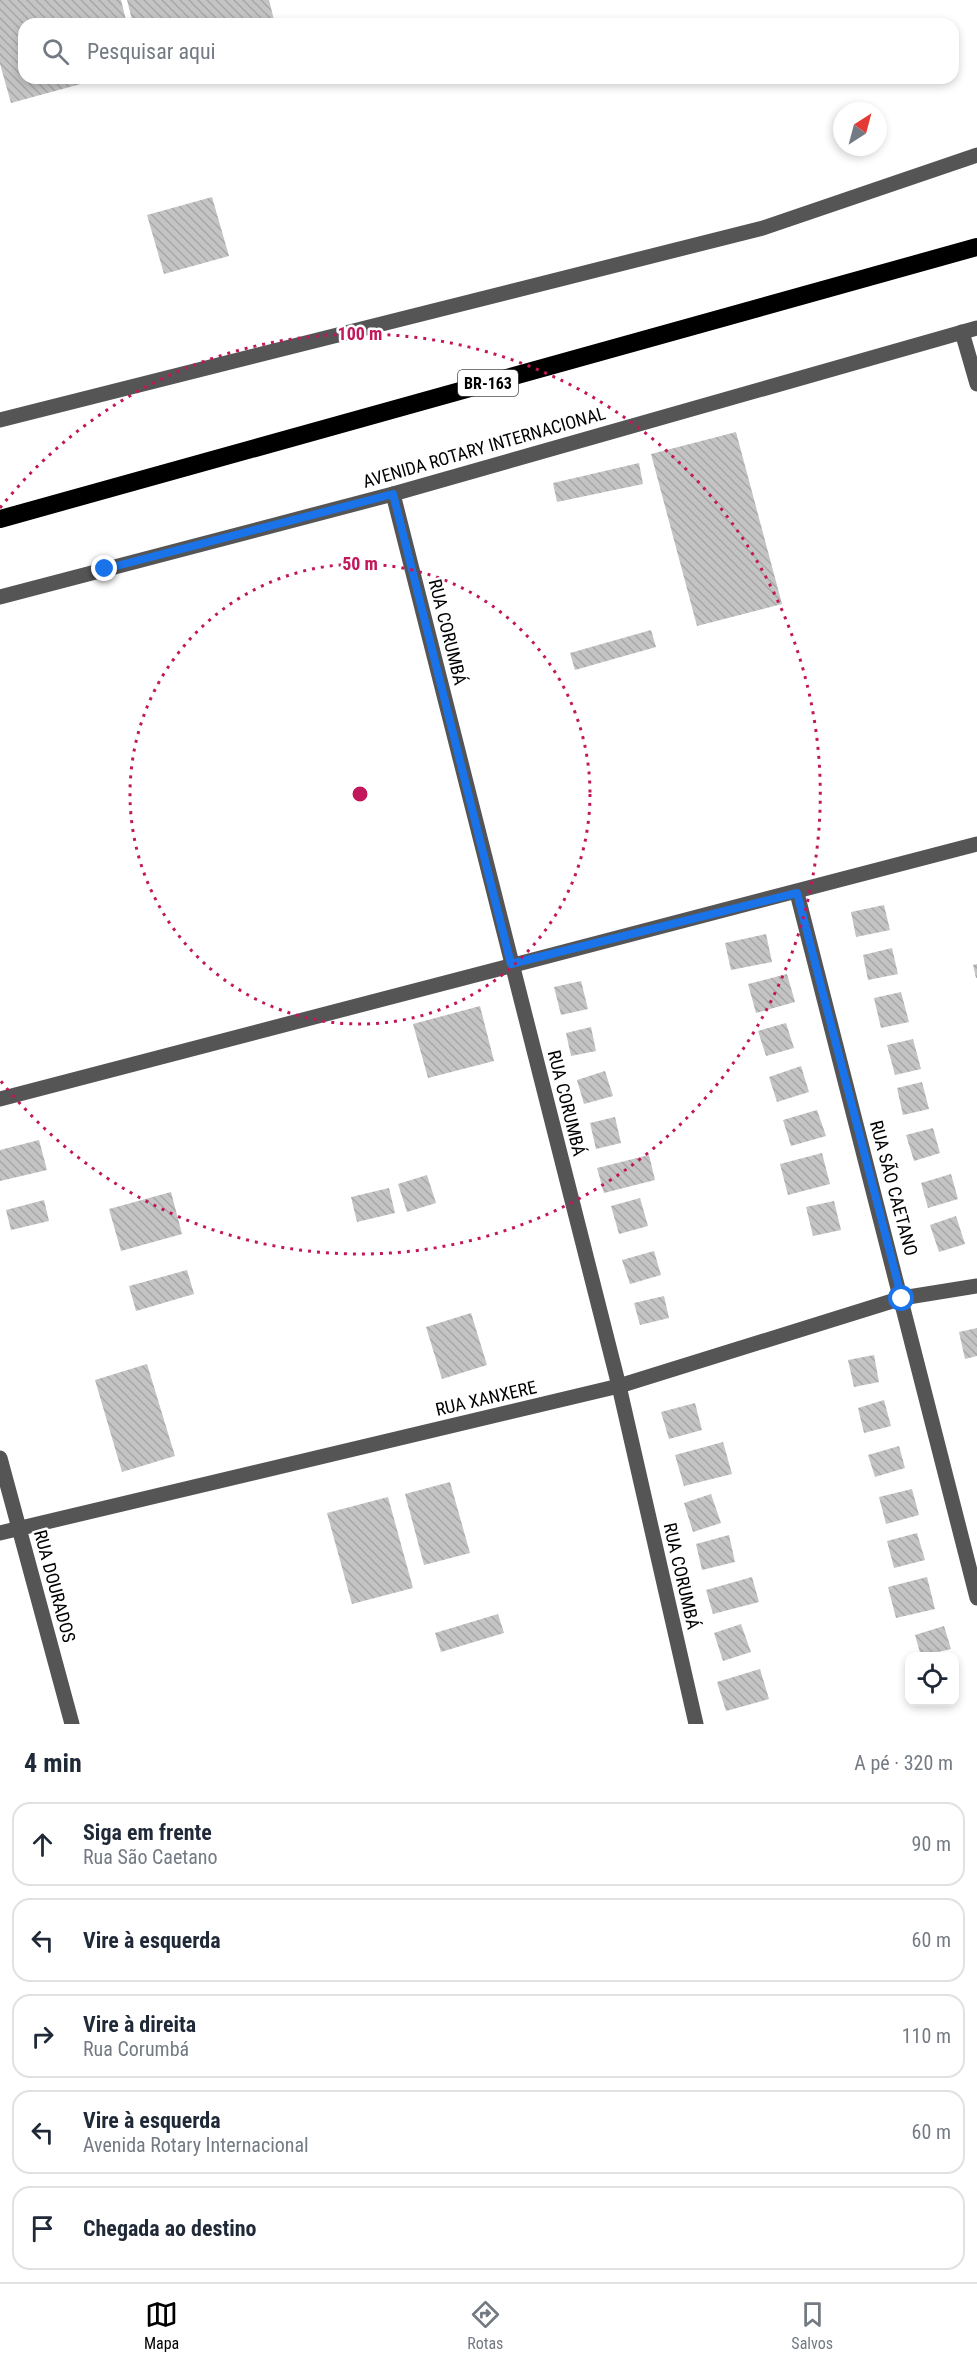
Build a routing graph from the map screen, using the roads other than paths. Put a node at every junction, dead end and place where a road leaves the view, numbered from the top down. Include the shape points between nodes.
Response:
1 (977, 155) edge
2 (977, 247) edge
3 (970, 330) edge
4 (977, 384) edge
5 (0, 420) edge
6 (393, 494) junction
7 (0, 519) edge
8 (0, 597) edge
9 (977, 844) edge
10 (797, 893) junction
11 (511, 964) junction
12 (0, 1099) edge
13 (977, 1286) edge
14 (902, 1299) junction
15 (619, 1386) junction
16 (0, 1458) edge
17 (19, 1528) junction
18 (0, 1533) edge
19 (977, 1598) edge
20 (72, 1724) edge
21 (696, 1724) edge

1 - 5 street via 763,228
2 - 7 highway, BR-163
3 - 4 street
3 - 6 street, AVENIDA ROTARY INTERNACIONAL
6 - 8 street, AVENIDA ROTARY INTERNACIONAL
6 - 11 street, RUA CORUMBÁ
9 - 10 street
10 - 11 street
10 - 14 street, RUA SÃO CAETANO
11 - 12 street
11 - 15 street, RUA CORUMBÁ
13 - 14 street, RUA XANXERE
14 - 15 street, RUA XANXERE
14 - 19 street, RUA SÃO CAETANO
15 - 17 street, RUA XANXERE
15 - 21 street, RUA CORUMBÁ
16 - 17 street, RUA DOURADOS
17 - 18 street, RUA XANXERE
17 - 20 street, RUA DOURADOS

